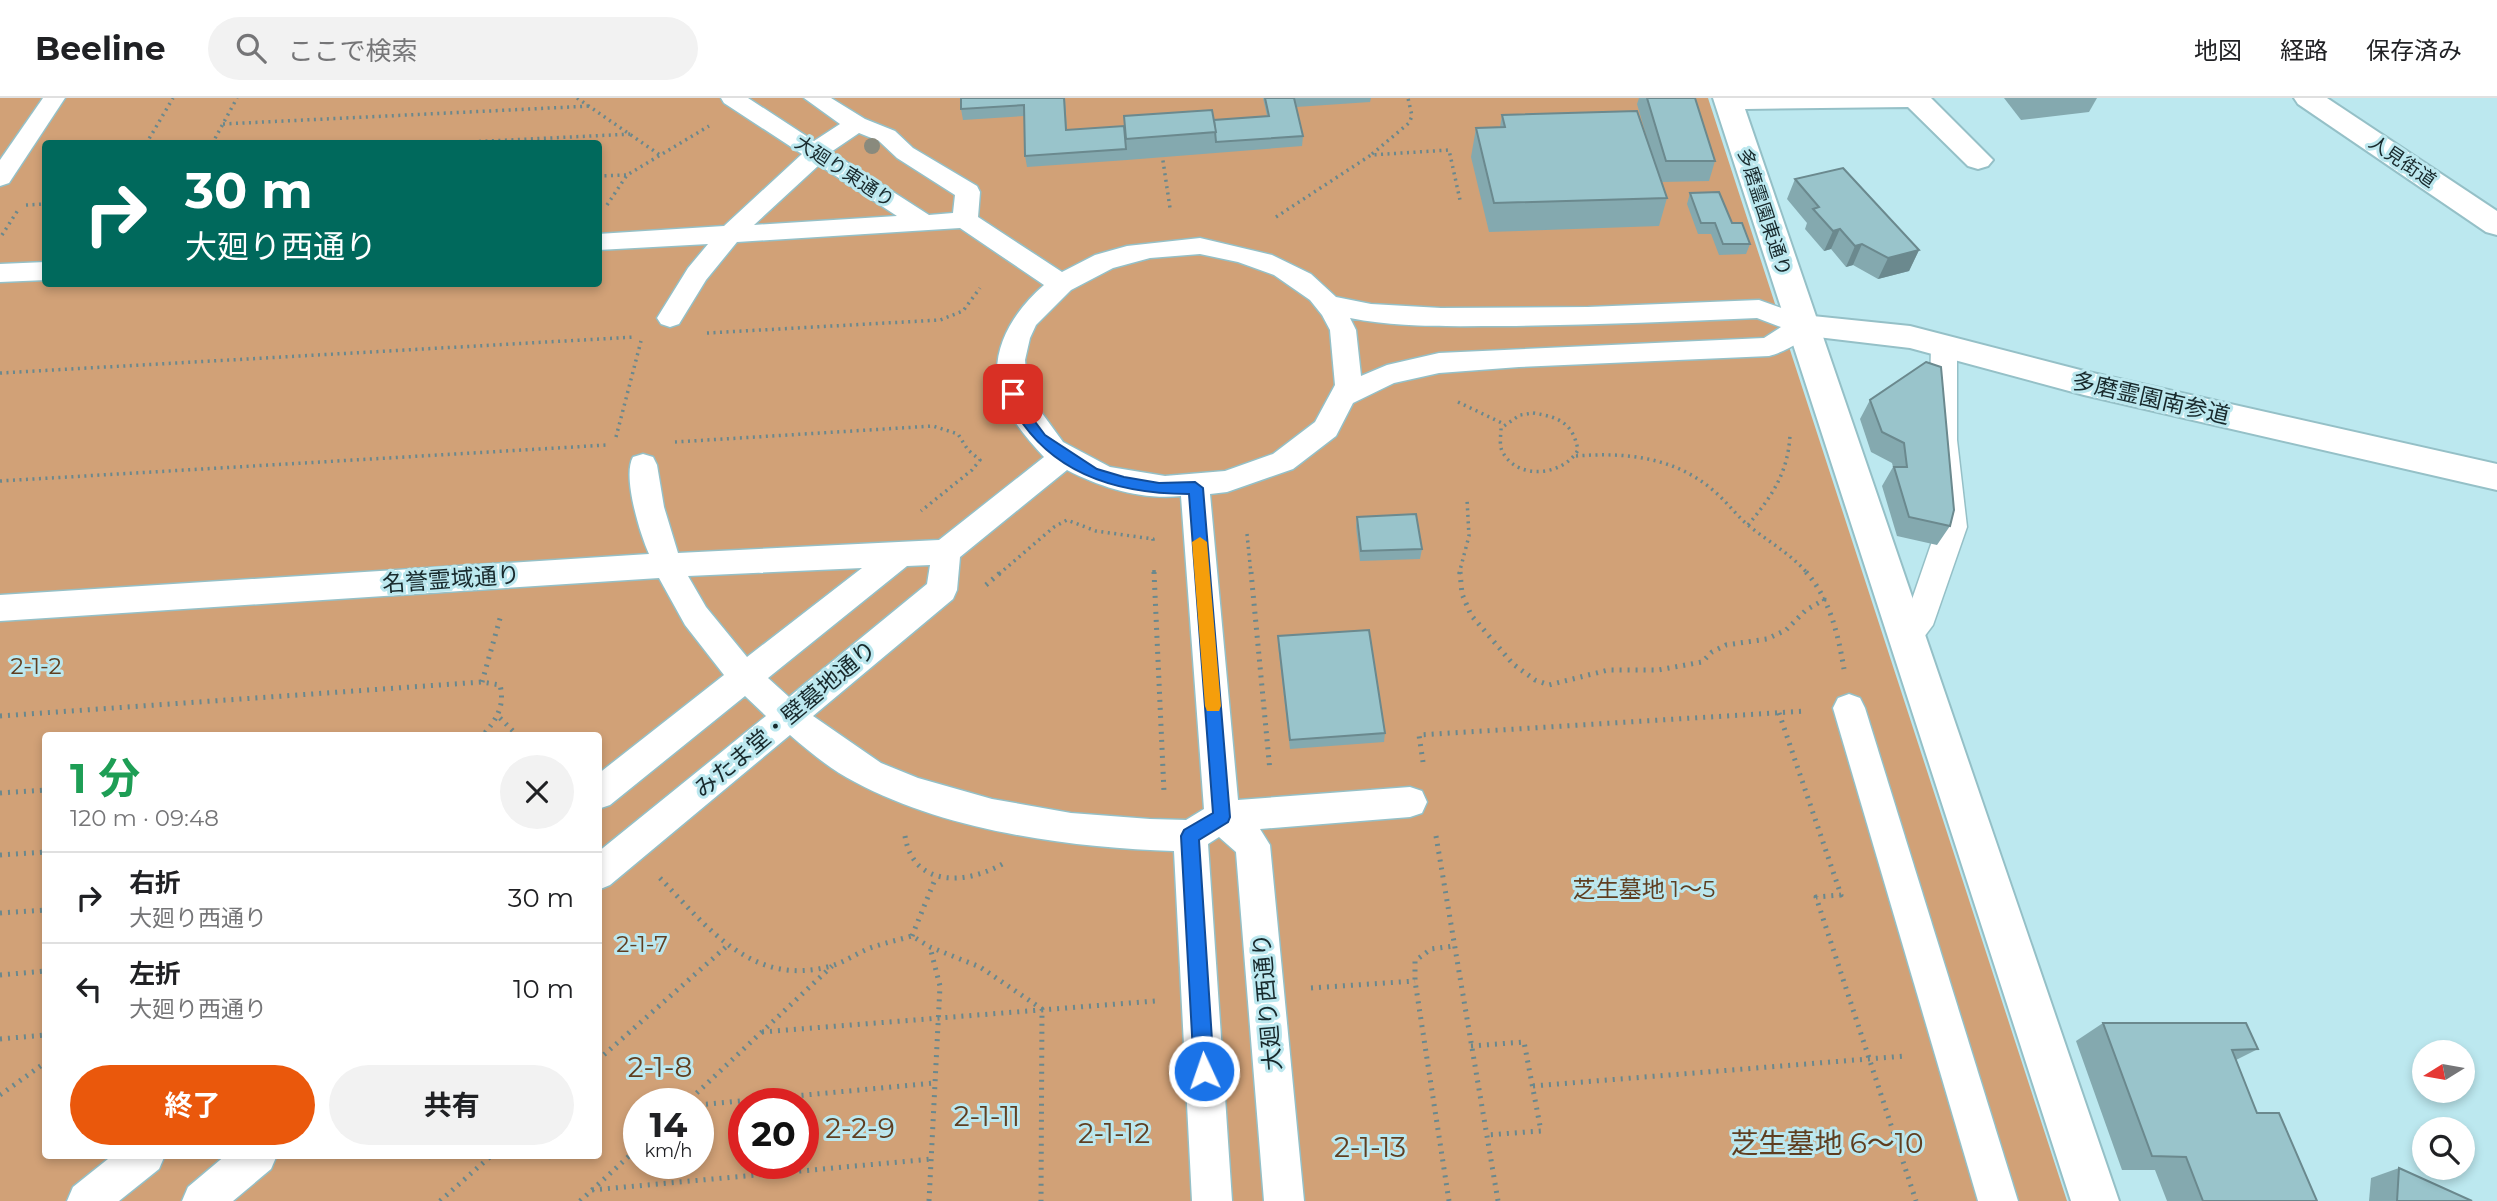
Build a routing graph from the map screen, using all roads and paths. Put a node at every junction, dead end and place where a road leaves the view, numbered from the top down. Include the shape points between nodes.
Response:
1 (54, 98) edge
2 (173, 98) edge
3 (237, 98) edge
4 (578, 98) edge
5 (814, 98) edge
6 (1408, 98) edge
7 (1915, 98) edge
8 (2308, 98) edge
9 (1728, 99) edge
10 (743, 100) edge
11 (590, 106) junction
12 (719, 121) dead end
13 (223, 124) junction
14 (857, 124) junction
15 (632, 134) junction
16 (148, 140) edge
17 (214, 140) edge
18 (509, 140) edge
19 (1161, 146) edge
20 (818, 153) junction
21 (660, 155) junction
22 (1371, 155) junction
23 (1978, 160) dead end
24 (627, 175) junction
25 (602, 176) edge
26 (0, 178) edge
27 (1460, 200) dead end
28 (608, 201) dead end
29 (42, 204) edge
30 (22, 205) dead end
31 (1170, 208) dead end
32 (1276, 217) dead end
33 (965, 220) junction
34 (924, 223) junction
35 (2497, 225) edge
36 (730, 234) junction
37 (602, 242) edge
38 (42, 271) edge
39 (0, 273) edge
40 (1061, 284) junction
41 (980, 288) dead end
42 (1328, 304) junction
43 (670, 318) dead end
44 (1803, 326) junction
45 (703, 333) dead end
46 (1944, 345) junction
47 (0, 373) edge
48 (1344, 396) junction
49 (1457, 401) dead end
50 (1504, 424) junction
51 (1790, 428) dead end
52 (668, 442) dead end
53 (1576, 456) junction
54 (1064, 457) junction
55 (643, 465) dead end
56 (2497, 477) edge
57 (0, 481) edge
58 (1195, 488) junction
59 (1466, 499) dead end
60 (914, 516) dead end
61 (1748, 525) junction
62 (1247, 534) dead end
63 (1153, 546) dead end
64 (946, 552) junction
65 (902, 553) junction
66 (1154, 560) dead end
67 (668, 565) junction
68 (512, 575) junction
69 (981, 589) dead end
70 (1827, 598) junction
71 (0, 608) edge
72 (1906, 636) junction
73 (745, 678) junction
74 (482, 682) junction
75 (1849, 708) joint
76 (0, 716) edge
77 (789, 717) junction
78 (500, 718) junction
79 (486, 732) edge
80 (514, 732) edge
81 (1271, 779) dead end
82 (1418, 789) joint
83 (42, 790) edge
84 (602, 791) edge
85 (0, 793) edge
86 (1164, 796) dead end
87 (1222, 817) junction
88 (1028, 823) junction
89 (1434, 827) dead end
90 (1190, 836) junction
91 (42, 852) edge
92 (0, 855) edge
93 (602, 871) edge
94 (657, 874) dead end
95 (42, 909) edge
96 (0, 913) edge
97 (912, 936) junction
98 (727, 946) junction
99 (1454, 946) junction
100 (930, 947) junction
101 (832, 966) junction
102 (42, 971) edge
103 (0, 975) edge
104 (1415, 981) junction
105 (1305, 989) dead end
106 (1166, 1000) dead end
107 (1042, 1009) junction
108 (939, 1016) junction
109 (762, 1032) junction
110 (42, 1035) edge
111 (0, 1039) edge
112 (1471, 1046) junction
113 (1953, 1053) junction
114 (602, 1056) edge
115 (1869, 1059) junction
116 (42, 1065) edge
117 (934, 1083) junction
118 (1532, 1086) junction
119 (702, 1088) edge
120 (0, 1096) edge
121 (714, 1104) edge
122 (1487, 1135) junction
123 (140, 1159) edge
124 (252, 1159) edge
125 (487, 1159) edge
126 (932, 1159) junction
127 (623, 1162) edge
128 (592, 1190) junction
129 (87, 1201) edge
130 (202, 1201) edge
131 (440, 1201) edge
132 (580, 1201) edge
133 (929, 1201) edge
134 (1041, 1201) edge
135 (1212, 1201) edge
136 (1284, 1201) edge
137 (1449, 1201) edge
138 (1498, 1201) edge
139 (1916, 1201) edge
140 (1998, 1201) edge
141 (2095, 1201) edge

1 - 26 lane
2 - 16 path
3 - 13 path
4 - 11 path
5 - 14 lane, 大廻り東通り
6 - 22 path via 1409,123
7 - 9 street
7 - 23 street
8 - 35 street, 人見街道
9 - 44 street, 多磨霊園東通り
10 - 20 lane, 大廻り東通り
11 - 13 path
11 - 15 path
12 - 21 path
13 - 17 path
14 - 20 lane
14 - 33 lane, 大廻り東通り via 887,136 905,153 968,192
15 - 18 path
15 - 21 path
19 - 31 path
20 - 34 lane, 大廻り東通り
20 - 36 lane
21 - 24 path
22 - 27 path via 1449,150
22 - 32 path
24 - 25 path
24 - 28 path
29 - 30 path
33 - 34 lane
33 - 40 lane
34 - 36 lane
36 - 37 lane
36 - 43 lane via 687,287
38 - 39 lane
40 - 42 lane via 1081,270 1128,253 1200,246 1230,250 1285,270
40 - 54 lane via 1023,324 1010,370 1013,394 1024,418 1040,439
41 - 45 path via 963,311 940,320
42 - 44 lane via 1371,313 1441,317 1759,309
42 - 48 lane via 1349,347
44 - 46 street, 多磨霊園南参道 via 1871,331
44 - 48 lane via 1769,347 1416,366
44 - 72 street, 多磨霊園東通り
46 - 56 street, 多磨霊園南参道 via 2084,383
46 - 72 lane via 1943,440 1952,527 1922,616
47 - 57 path via 642,337 614,445
48 - 58 lane via 1315,439 1291,457 1229,483
49 - 50 path
50 - 53 path via 1533,413 1559,420 1576,437
50 - 53 path via 1499,438 1504,456 1524,469 1561,470
51 - 61 path via 1790,461 1776,491
52 - 60 path via 933,426 958,434 980,460
53 - 61 path via 1616,452 1660,462 1709,487
54 - 58 lane via 1124,483
54 - 64 lane
55 - 67 lane via 646,501
58 - 87 lane
59 - 70 path via 1469,536 1459,574 1471,615 1513,664 1549,685 1608,670 1658,670 1702,662 1726,645 1767,639 1786,630
61 - 70 path via 1787,553
62 - 81 path
63 - 69 path via 1153,539 1096,531 1067,520
64 - 65 lane
64 - 77 lane, みたま堂・壁墓地通り via 942,590
65 - 67 lane, 名誉霊域通り
65 - 73 lane
66 - 86 path
67 - 68 lane, 名誉霊域通り
67 - 73 lane via 697,621
68 - 71 lane, 名誉霊域通り
68 - 74 path
70 - 75 path
72 - 141 street, 多磨霊園東通り
73 - 77 lane
73 - 84 lane
74 - 76 path
74 - 78 path via 500,685 504,698
75 - 113 lane
77 - 88 lane via 876,777
77 - 93 lane, みたま堂・壁墓地通り
78 - 79 path
78 - 80 path
82 - 87 lane
82 - 115 path via 1419,735 1779,713 1841,895 1816,897
83 - 85 path
87 - 90 lane
87 - 136 lane, 大廻り西通り via 1253,845
88 - 90 lane
88 - 97 path via 1013,852 987,874 962,880 936,877
89 - 99 path
90 - 135 lane
91 - 92 path
94 - 98 path
95 - 96 path
97 - 100 path
97 - 101 path
98 - 101 path via 766,969 795,974
98 - 114 path
99 - 104 path via 1431,949 1415,961
99 - 112 path
100 - 107 path via 980,967
100 - 108 path via 940,986
101 - 109 path
102 - 103 path
104 - 105 path
104 - 137 path
106 - 107 path
107 - 108 path
107 - 134 path
108 - 109 path
108 - 117 path
109 - 119 path
110 - 111 path
112 - 118 path via 1524,1042
112 - 122 path
113 - 115 path
113 - 140 lane
115 - 118 path
115 - 139 path
116 - 120 path
117 - 121 path
117 - 126 path
118 - 122 path via 1541,1131
122 - 138 path
123 - 129 lane
124 - 130 lane
125 - 131 path
126 - 128 path
126 - 133 path
127 - 128 path
128 - 132 path

